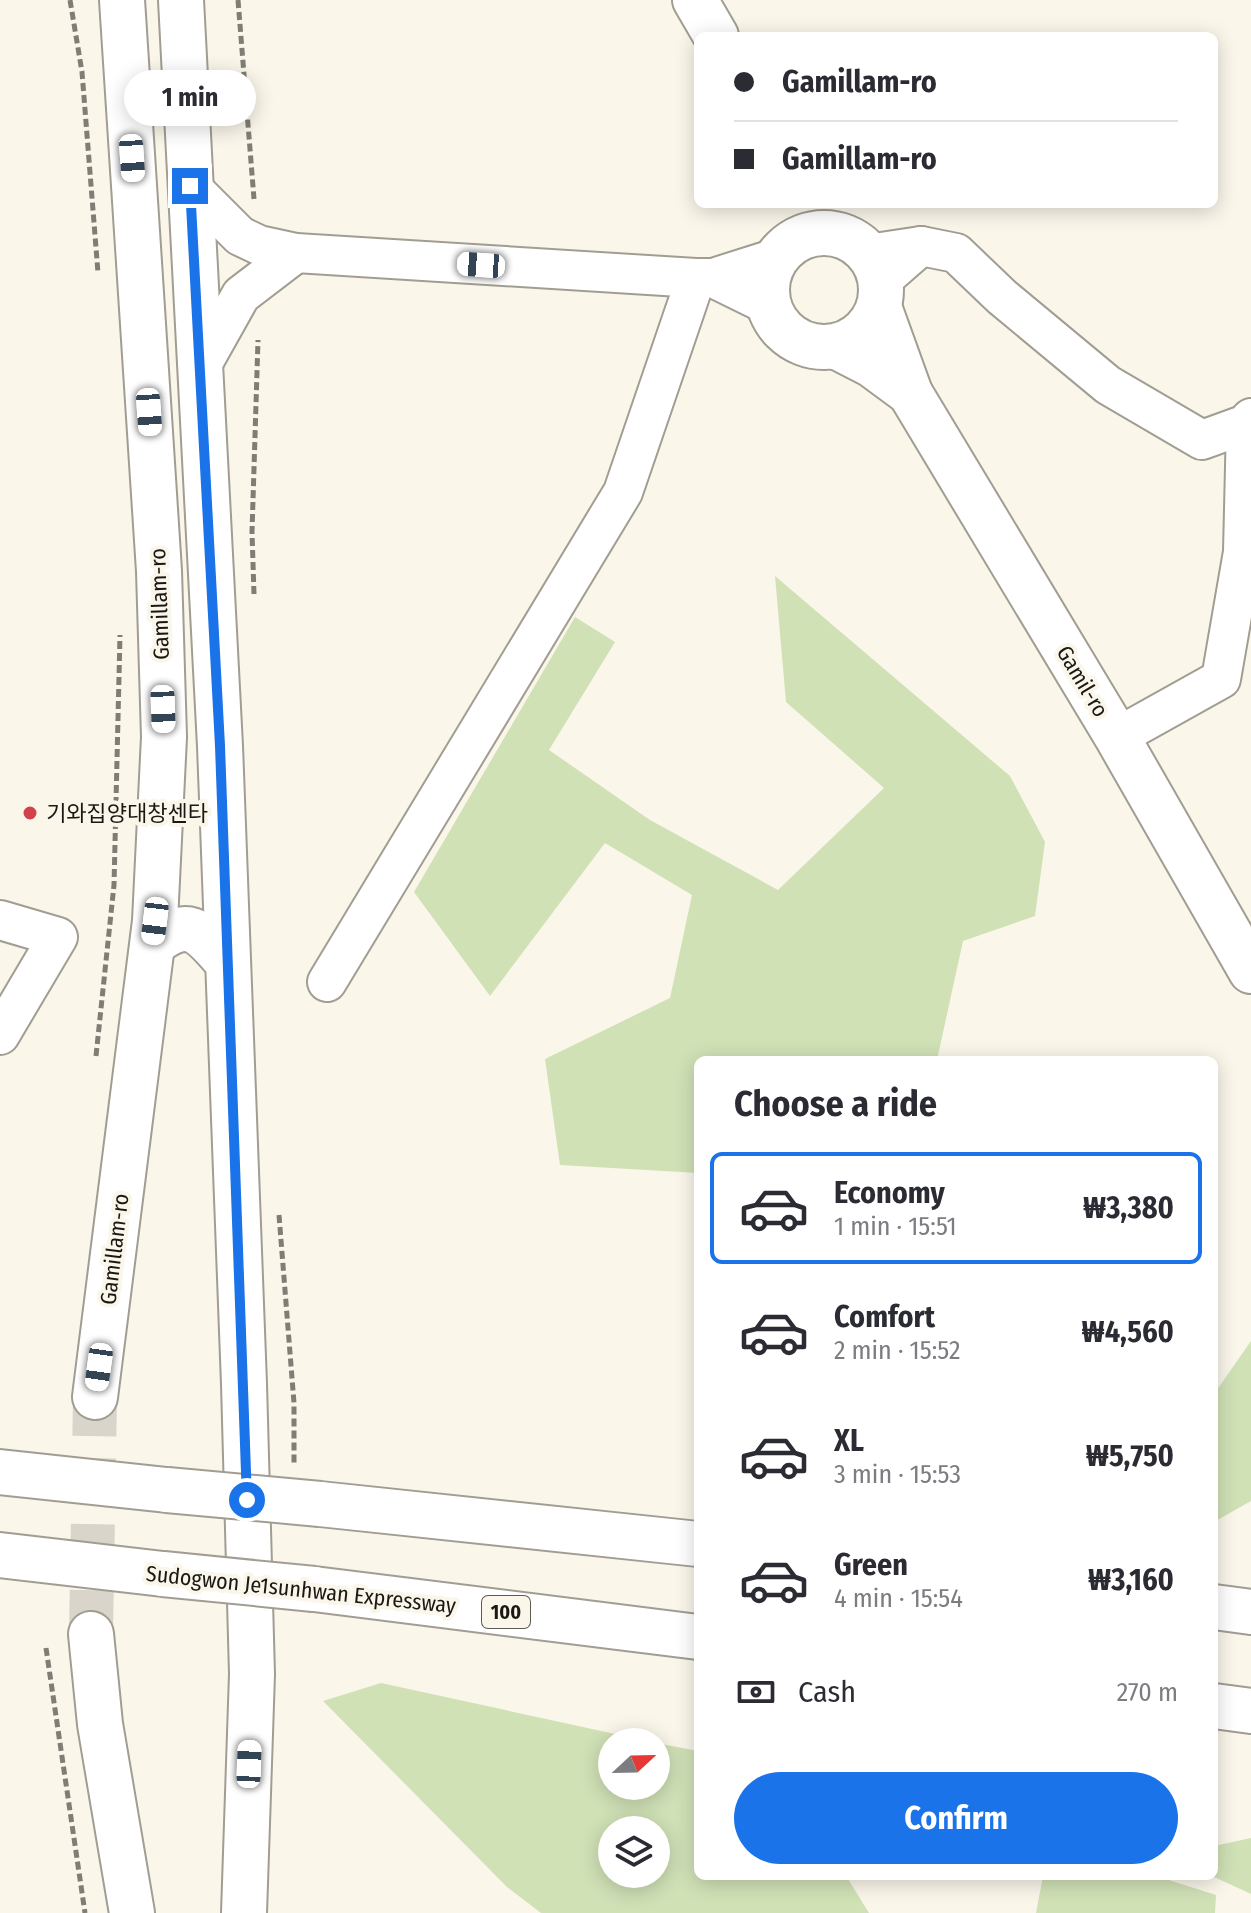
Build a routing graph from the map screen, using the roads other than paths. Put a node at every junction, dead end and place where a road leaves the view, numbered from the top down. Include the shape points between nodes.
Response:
1 (122, 0) edge
2 (181, 0) edge
3 (695, 0) edge
4 (714, 32) edge
5 (190, 186) junction
6 (851, 245) edge
7 (296, 253) junction
8 (704, 278) junction
9 (768, 305) junction
10 (837, 347) junction
11 (199, 370) junction
12 (910, 393) junction
13 (1249, 423) edge
14 (1117, 737) junction
15 (0, 920) edge
16 (153, 944) junction
17 (228, 963) junction
18 (1251, 971) edge
19 (327, 982) dead end
20 (0, 1035) edge
21 (95, 1397) tunnel mouth
22 (0, 1472) edge
23 (694, 1544) edge
24 (0, 1555) edge
25 (1218, 1608) edge
26 (1251, 1612) edge
27 (91, 1634) tunnel mouth
28 (694, 1636) edge
29 (1218, 1707) edge
30 (1251, 1711) edge
31 (132, 1913) edge
32 (244, 1913) edge

1 - 16 main road, Gamillam-ro via 159,571 164,737
2 - 5 main road
3 - 4 main road
5 - 7 street via 240,236
5 - 11 main road
6 - 8 street
6 - 9 main road via 769,273
6 - 10 main road via 870,325
6 - 12 main road, Gamil-ro
6 - 13 street via 956,253 1108,385 1202,440
7 - 8 street
7 - 11 street via 241,295
8 - 9 street
8 - 19 street via 623,492
9 - 10 main road, Gamil-ro via 787,334 819,348
10 - 12 main road, Gamil-ro
11 - 17 main road
12 - 14 main road, Gamil-ro
13 - 14 street via 1243,552 1221,679
14 - 18 main road, Gamil-ro
15 - 20 street via 58,937
16 - 17 main road via 171,929 186,927 205,937
16 - 21 main road, Gamillam-ro
17 - 32 main road via 252,1674
22 - 23 main road, bridge
24 - 28 main road, Sudogwon Je1sunhwan Expressway / 100, bridge
25 - 26 main road
27 - 31 main road via 100,1724
29 - 30 main road

